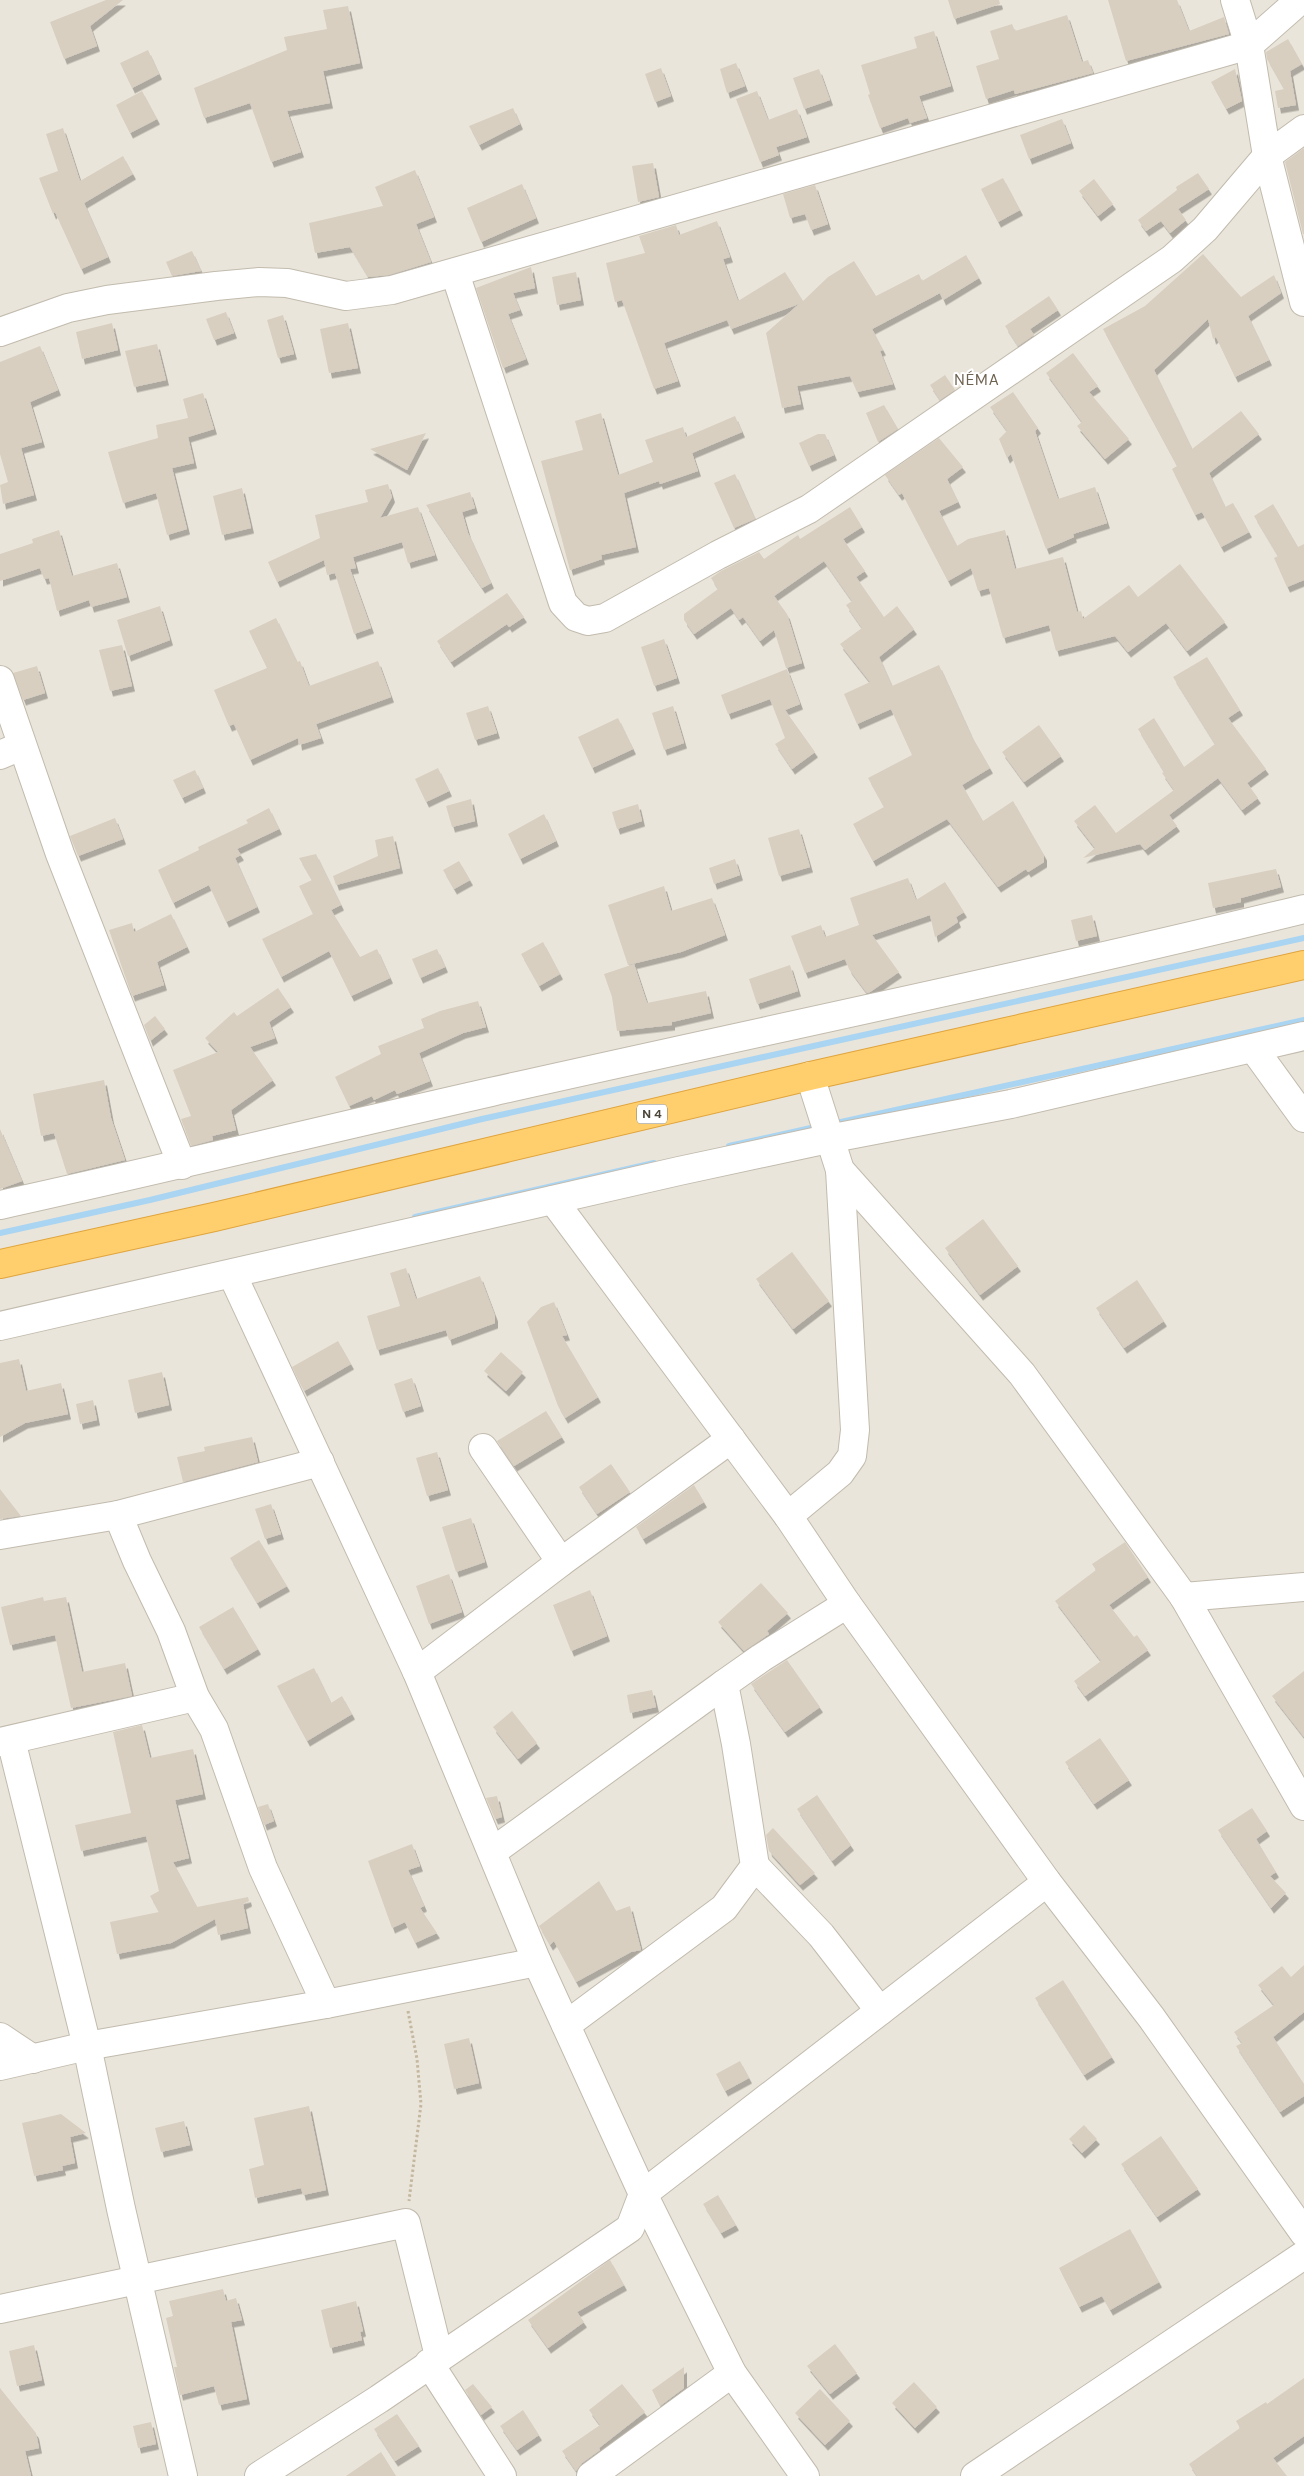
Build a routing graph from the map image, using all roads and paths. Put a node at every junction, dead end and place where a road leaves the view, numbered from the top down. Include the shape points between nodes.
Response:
1 (1235, 0) edge
2 (1300, 0) edge
3 (1249, 45) junction
4 (1304, 129) edge
5 (1267, 156) junction
6 (455, 273) junction
7 (1304, 302) edge
8 (0, 332) edge
9 (0, 680) edge
10 (11, 750) edge
11 (1304, 909) edge
12 (1304, 965) edge
13 (1304, 1036) edge
14 (1254, 1049) junction
15 (810, 1076) junction
16 (1304, 1118) edge
17 (826, 1129) junction
18 (182, 1165) junction
19 (840, 1170) junction
20 (553, 1200) junction
21 (0, 1205) edge
22 (0, 1264) edge
23 (232, 1274) junction
24 (0, 1326) edge
25 (731, 1439) junction
26 (484, 1448) dead end
27 (320, 1462) junction
28 (118, 1516) junction
29 (788, 1516) junction
30 (0, 1535) edge
31 (561, 1562) junction
32 (1304, 1587) edge
33 (1184, 1597) junction
34 (847, 1604) junction
35 (417, 1672) junction
36 (724, 1684) junction
37 (195, 1697) junction
38 (6, 1741) edge
39 (1304, 1806) edge
40 (492, 1852) junction
41 (755, 1866) junction
42 (1047, 1882) junction
43 (537, 1962) junction
44 (404, 1988) junction
45 (326, 2004) junction
46 (880, 2011) junction
47 (566, 2025) junction
48 (0, 2037) edge
49 (87, 2046) junction
50 (33, 2059) junction
51 (0, 2066) edge
52 (643, 2194) junction
53 (406, 2223) junction
54 (1304, 2232) edge
55 (1304, 2255) edge
56 (138, 2280) junction
57 (0, 2309) edge
58 (434, 2360) junction
59 (732, 2373) junction
60 (183, 2476) edge
61 (259, 2476) edge
62 (502, 2476) edge
63 (591, 2476) edge
64 (805, 2476) edge
65 (975, 2476) edge

1 - 3 street
2 - 3 street
3 - 5 street
3 - 6 street
4 - 5 street
5 - 6 street via 1205,229 1172,259 809,509 718,555 624,609 606,618 588,621 576,617 563,603
5 - 7 street
6 - 8 street via 392,290 354,296 287,283 259,282 127,297 68,308
9 - 10 street
10 - 18 street via 64,863
11 - 18 street via 1172,942 306,1134
12 - 15 highway, N 4
13 - 14 street
14 - 16 street
14 - 17 street via 1011,1104
15 - 17 street
15 - 22 highway, N 4
17 - 19 street
17 - 20 street
18 - 21 street
19 - 29 street via 855,1430 852,1456 840,1473
19 - 33 street via 1022,1374
20 - 23 street
20 - 25 street
23 - 24 street
23 - 27 street
25 - 29 street
25 - 31 street
26 - 31 street
27 - 28 street
27 - 35 street
28 - 30 street
28 - 37 street via 171,1631
29 - 34 street
31 - 35 street
32 - 33 street
33 - 39 street
34 - 36 street
34 - 42 street
35 - 40 street
36 - 40 street
36 - 41 street
37 - 38 street
37 - 45 street via 214,1729 263,1868
38 - 49 street
40 - 43 street
41 - 46 street via 821,1935
41 - 47 street via 724,1908
42 - 46 street
42 - 54 street via 1151,2017
43 - 44 street
43 - 47 street
44 - 45 street
44 - 53 path via 417,2058 421,2104
45 - 49 street
46 - 52 street
47 - 52 street
48 - 50 street
49 - 50 street
49 - 56 street
50 - 51 street
52 - 58 street via 630,2228
52 - 59 street
53 - 56 street
53 - 58 street
55 - 65 street
56 - 57 street
56 - 60 street
58 - 61 street
58 - 62 street
59 - 63 street
59 - 64 street

